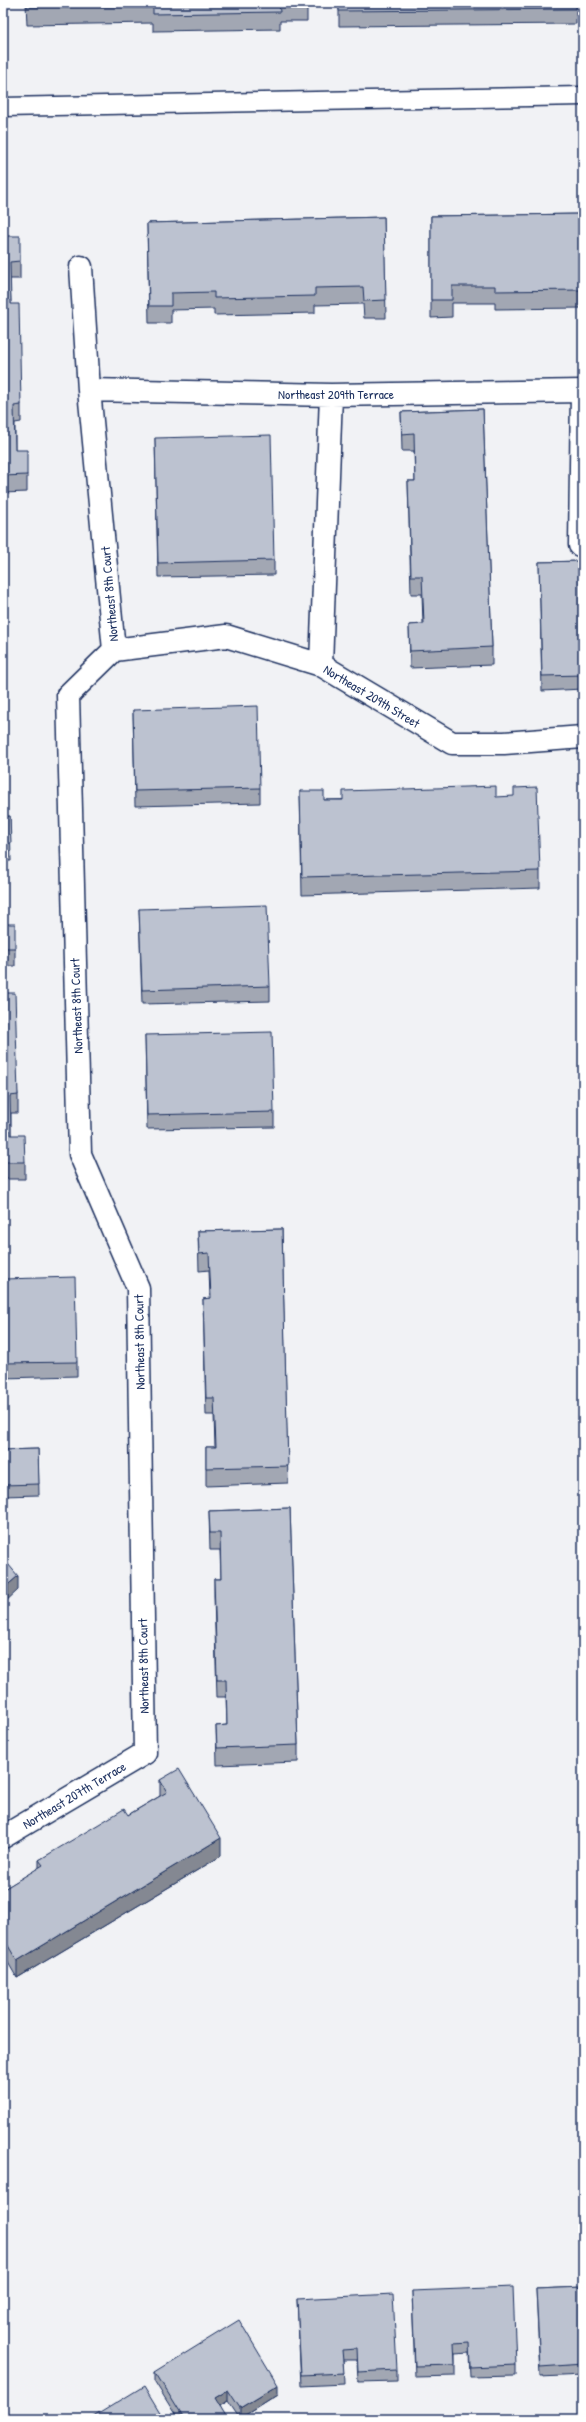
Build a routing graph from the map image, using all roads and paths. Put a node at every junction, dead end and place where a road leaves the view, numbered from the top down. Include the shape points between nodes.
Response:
1 (583, 96) edge
2 (3, 107) edge
3 (81, 268) dead end
4 (89, 390) junction
5 (583, 391) edge
6 (331, 395) junction
7 (580, 545) dead end
8 (114, 650) junction
9 (321, 665) junction
10 (583, 737) edge
11 (145, 1753) joint
12 (3, 1837) edge

1 - 2 lane
3 - 4 street, Northeast 8th Court
4 - 6 street, Northeast 209th Terrace
4 - 8 street, Northeast 8th Court
5 - 6 street, Northeast 209th Terrace
5 - 7 street
6 - 9 street
8 - 9 street, Northeast 209th Street via 226,636
8 - 11 street, Northeast 8th Court via 68,695 80,1154 138,1288
9 - 10 street, Northeast 209th Street via 452,743 504,743
11 - 12 street, Northeast 207th Terrace

